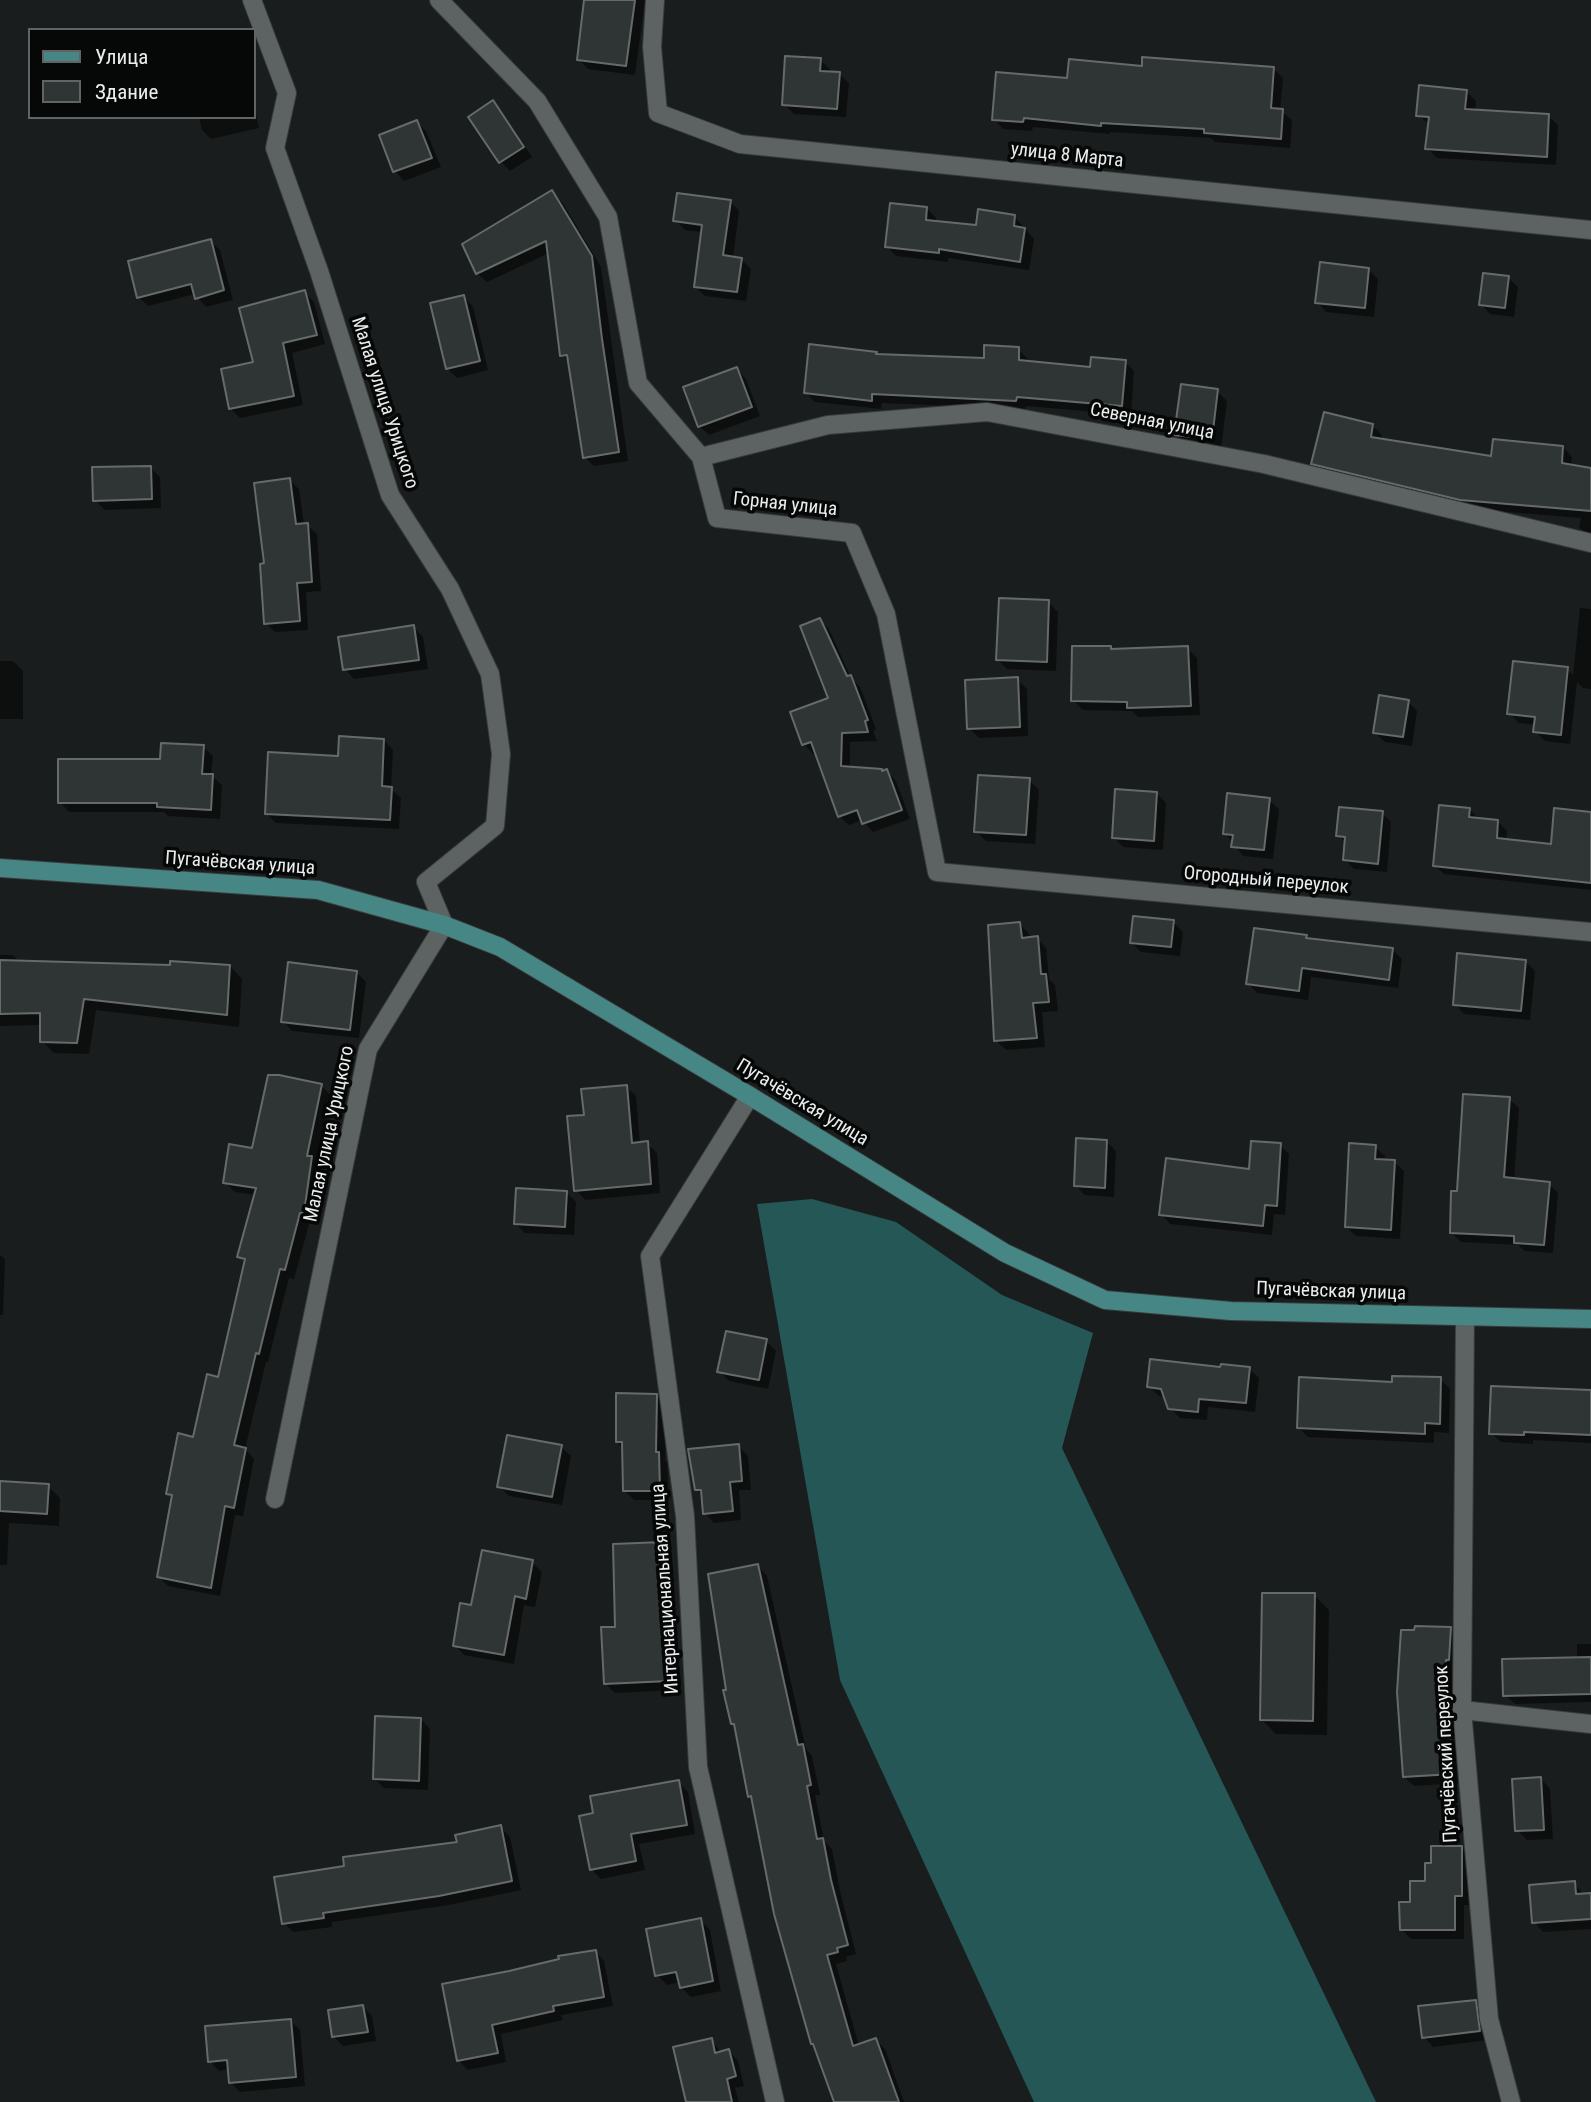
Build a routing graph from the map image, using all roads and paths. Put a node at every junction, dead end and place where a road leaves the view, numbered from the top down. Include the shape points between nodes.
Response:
1 (252, 0) edge
2 (439, 0) edge
3 (655, 0) edge
4 (1591, 230) edge
5 (701, 457) junction
6 (1591, 543) edge
7 (0, 868) edge
8 (937, 872) joint
9 (444, 925) junction
10 (1591, 932) edge
11 (750, 1096) junction
12 (1465, 1317) junction
13 (1591, 1319) edge
14 (275, 1499) dead end
15 (1462, 1710) junction
16 (1591, 1724) edge
17 (775, 2102) edge
18 (1511, 2102) edge

1 - 9 street, Малая улица Урицкого via 287,93 275,148 390,495 450,589 490,674 501,754 495,826 426,882
2 - 5 street, Горная улица via 537,102 608,217 638,383
3 - 4 street, улица 8 Марта via 652,47 658,113 740,144
5 - 6 street, Северная улица via 828,425 988,412 1264,464
5 - 8 street, Горная улица via 718,519 852,533 886,614
7 - 9 main road, Пугачёвская улица via 318,890
8 - 10 street, Огородный переулок
9 - 11 main road, Пугачёвская улица via 500,947
9 - 14 street, Малая улица Урицкого via 368,1049
11 - 12 main road, Пугачёвская улица via 1005,1253 1105,1300 1231,1311
11 - 17 street, Интернациональная улица via 650,1255 685,1516 698,1767
12 - 13 main road, Пугачёвская улица
12 - 15 street, Пугачёвский переулок
15 - 16 street
15 - 18 street, Пугачёвский переулок via 1489,2019

